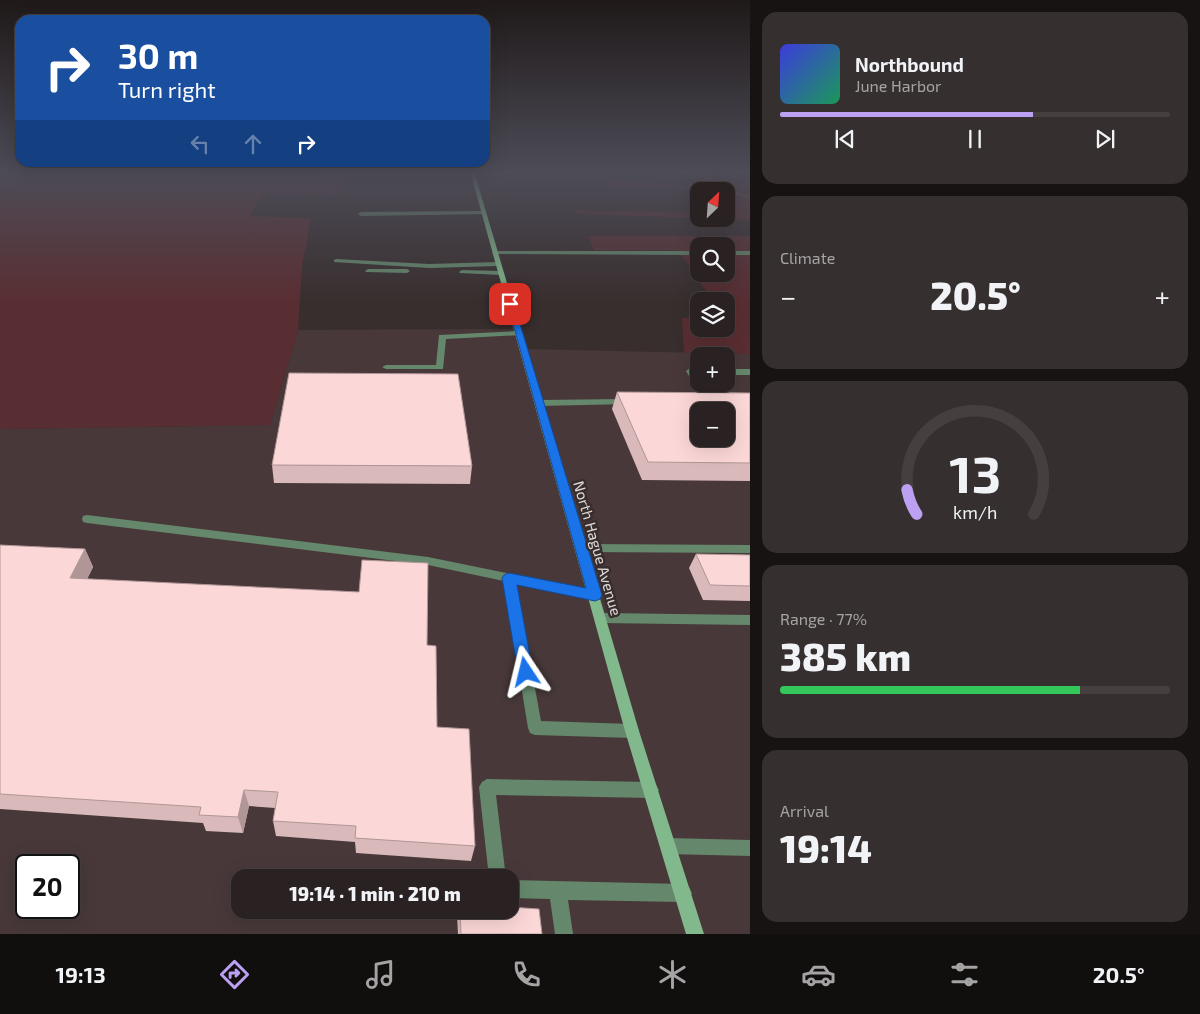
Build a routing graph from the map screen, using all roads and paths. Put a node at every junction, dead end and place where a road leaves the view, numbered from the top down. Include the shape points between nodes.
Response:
1 (483, 215) edge
2 (495, 253) junction
3 (690, 253) edge
4 (735, 253) edge
5 (750, 253) edge
6 (336, 261) dead end
7 (500, 269) junction
8 (368, 271) dead end
9 (518, 333) junction
10 (386, 367) dead end
11 (735, 372) edge
12 (750, 372) edge
13 (633, 402) edge
14 (539, 403) junction
15 (87, 519) dead end
16 (581, 548) junction
17 (750, 549) edge
18 (509, 578) junction
19 (595, 595) junction
20 (602, 618) junction
21 (750, 620) edge
22 (632, 731) junction
23 (651, 790) junction
24 (668, 846) junction
25 (750, 848) edge
26 (497, 869) edge
27 (519, 889) edge
28 (558, 891) junction
29 (683, 893) junction
30 (564, 934) edge
31 (695, 934) edge

1 - 2 main road, North Hague Avenue
2 - 3 street
2 - 7 main road, North Hague Avenue
4 - 5 street
6 - 7 street
7 - 8 street
7 - 9 main road, North Hague Avenue
9 - 10 street via 442,337 440,367
9 - 14 main road, North Hague Avenue
11 - 12 street
13 - 14 street
14 - 16 main road, North Hague Avenue
15 - 18 street via 428,561
16 - 17 street
16 - 19 main road, North Hague Avenue
18 - 19 street
18 - 22 street via 535,728
19 - 20 main road, North Hague Avenue
20 - 21 street
20 - 22 main road, North Hague Avenue
22 - 23 main road, North Hague Avenue
23 - 24 main road, North Hague Avenue
23 - 26 street via 487,787
24 - 25 street
24 - 29 main road, North Hague Avenue
27 - 28 street
28 - 29 street
28 - 30 street
29 - 31 main road, North Hague Avenue

